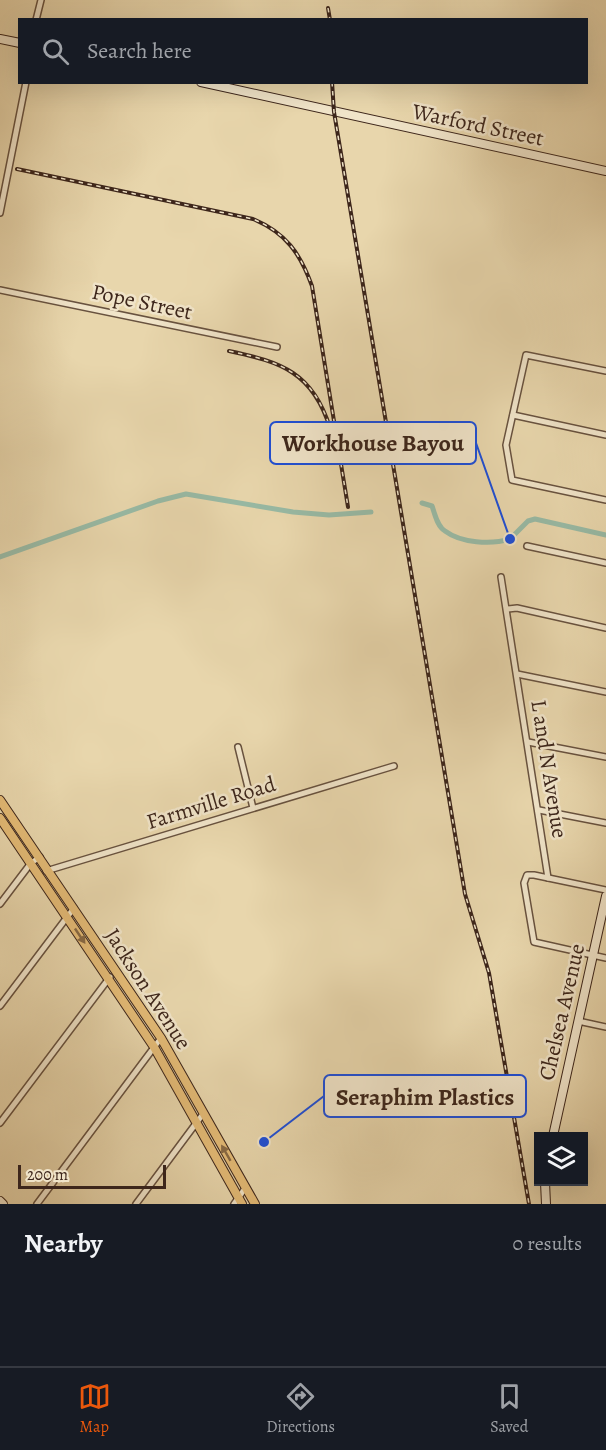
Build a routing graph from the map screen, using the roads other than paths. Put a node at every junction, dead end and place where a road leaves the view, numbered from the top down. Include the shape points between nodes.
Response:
1 (41, 0) edge
2 (36, 18) edge
3 (0, 39) edge
4 (18, 43) edge
5 (26, 84) edge
6 (210, 84) edge
7 (606, 171) edge
8 (0, 213) edge
9 (0, 290) edge
10 (277, 347) dead end
11 (606, 371) edge
12 (513, 415) junction
13 (606, 435) edge
14 (606, 500) edge
15 (527, 546) dead end
16 (606, 563) edge
17 (501, 577) dead end
18 (507, 609) junction
19 (606, 628) edge
20 (518, 674) junction
21 (606, 692) edge
22 (528, 742) junction
23 (238, 747) dead end
24 (606, 757) edge
25 (394, 766) dead end
26 (0, 800) edge
27 (253, 808) junction
28 (540, 810) junction
29 (0, 818) edge
30 (606, 823) edge
31 (40, 857) junction
32 (31, 863) junction
33 (49, 870) junction
34 (40, 876) junction
35 (548, 878) junction
36 (606, 890) edge
37 (606, 896) edge
38 (0, 904) edge
39 (74, 908) junction
40 (68, 917) junction
41 (593, 955) junction
42 (606, 958) edge
43 (116, 969) junction
44 (110, 978) junction
45 (0, 1006) edge
46 (578, 1021) junction
47 (606, 1027) edge
48 (161, 1038) junction
49 (154, 1047) junction
50 (203, 1114) junction
51 (0, 1123) edge
52 (196, 1123) junction
53 (554, 1132) edge
54 (545, 1186) edge
55 (246, 1187) junction
56 (238, 1202) edge
57 (37, 1204) edge
58 (136, 1204) edge
59 (255, 1204) edge
60 (546, 1204) edge

1 - 2 street
3 - 4 main road
5 - 8 street
6 - 7 main road, Warford Street
9 - 10 street, Pope Street
11 - 12 street via 526,355
12 - 13 street
12 - 14 street via 506,445 512,480
15 - 16 street
17 - 18 street, L and N Avenue
18 - 19 street
18 - 20 street, L and N Avenue
20 - 21 street
20 - 22 street, L and N Avenue
22 - 24 street
22 - 28 street, L and N Avenue
23 - 27 street
25 - 27 street, Farmville Road
26 - 31 main road, Jackson Avenue
27 - 33 street, Farmville Road
28 - 30 street
28 - 35 street, L and N Avenue
29 - 32 main road, Jackson Avenue
31 - 32 street
31 - 33 main road, Jackson Avenue
32 - 34 main road, Jackson Avenue
32 - 38 street
33 - 34 street, Farmville Road
33 - 39 main road, Jackson Avenue
34 - 40 main road, Jackson Avenue
35 - 36 street
35 - 41 street via 527,875 524,883 534,942
37 - 41 main road, Chelsea Avenue
39 - 40 street
39 - 43 main road, Jackson Avenue
40 -> 44 main road, Jackson Avenue
40 - 45 street
41 - 42 street
41 - 46 main road, Chelsea Avenue
43 - 44 street
43 - 48 main road, Jackson Avenue
44 - 49 main road, Jackson Avenue
44 - 51 street
46 - 47 street
46 - 53 main road, Chelsea Avenue
48 - 49 street
48 - 50 main road, Jackson Avenue
49 - 52 main road, Jackson Avenue
49 - 57 street
50 - 52 street
55 -> 50 main road, Jackson Avenue
52 - 56 main road, Jackson Avenue
52 - 58 street
54 - 60 main road
55 - 56 street
55 - 59 main road, Jackson Avenue

